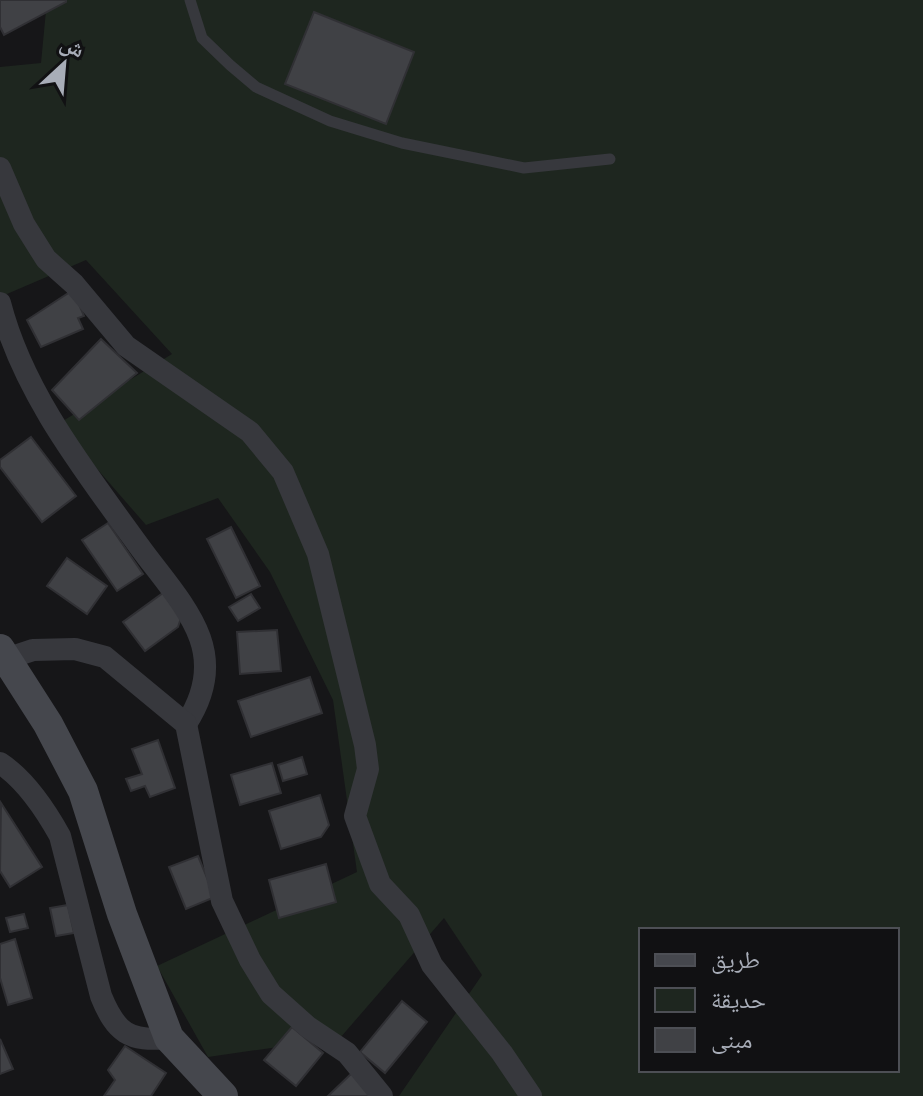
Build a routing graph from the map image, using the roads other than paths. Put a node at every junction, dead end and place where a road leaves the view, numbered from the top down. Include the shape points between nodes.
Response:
1 (190, 0) edge
2 (610, 159) dead end
3 (0, 168) edge
4 (0, 303) edge
5 (3, 654) edge
6 (186, 724) junction
7 (0, 763) edge
8 (169, 1038) junction
9 (223, 1096) edge
10 (382, 1096) edge
11 (531, 1096) edge

1 - 2 lane via 202,38 230,65 256,87 330,121 402,143 524,168
3 - 11 street via 46,259 126,346 250,432 283,472 318,554 365,745 368,769 355,816 380,884 409,915 432,965
4 - 6 street via 11,344 75,457 201,640 205,684 201,702
5 - 6 street via 75,649 105,657
5 - 8 main road via 83,791 126,927
6 - 10 street via 222,901 250,960 271,994 347,1053
7 - 8 street via 23,783 60,836 111,1020 145,1041
8 - 9 main road

